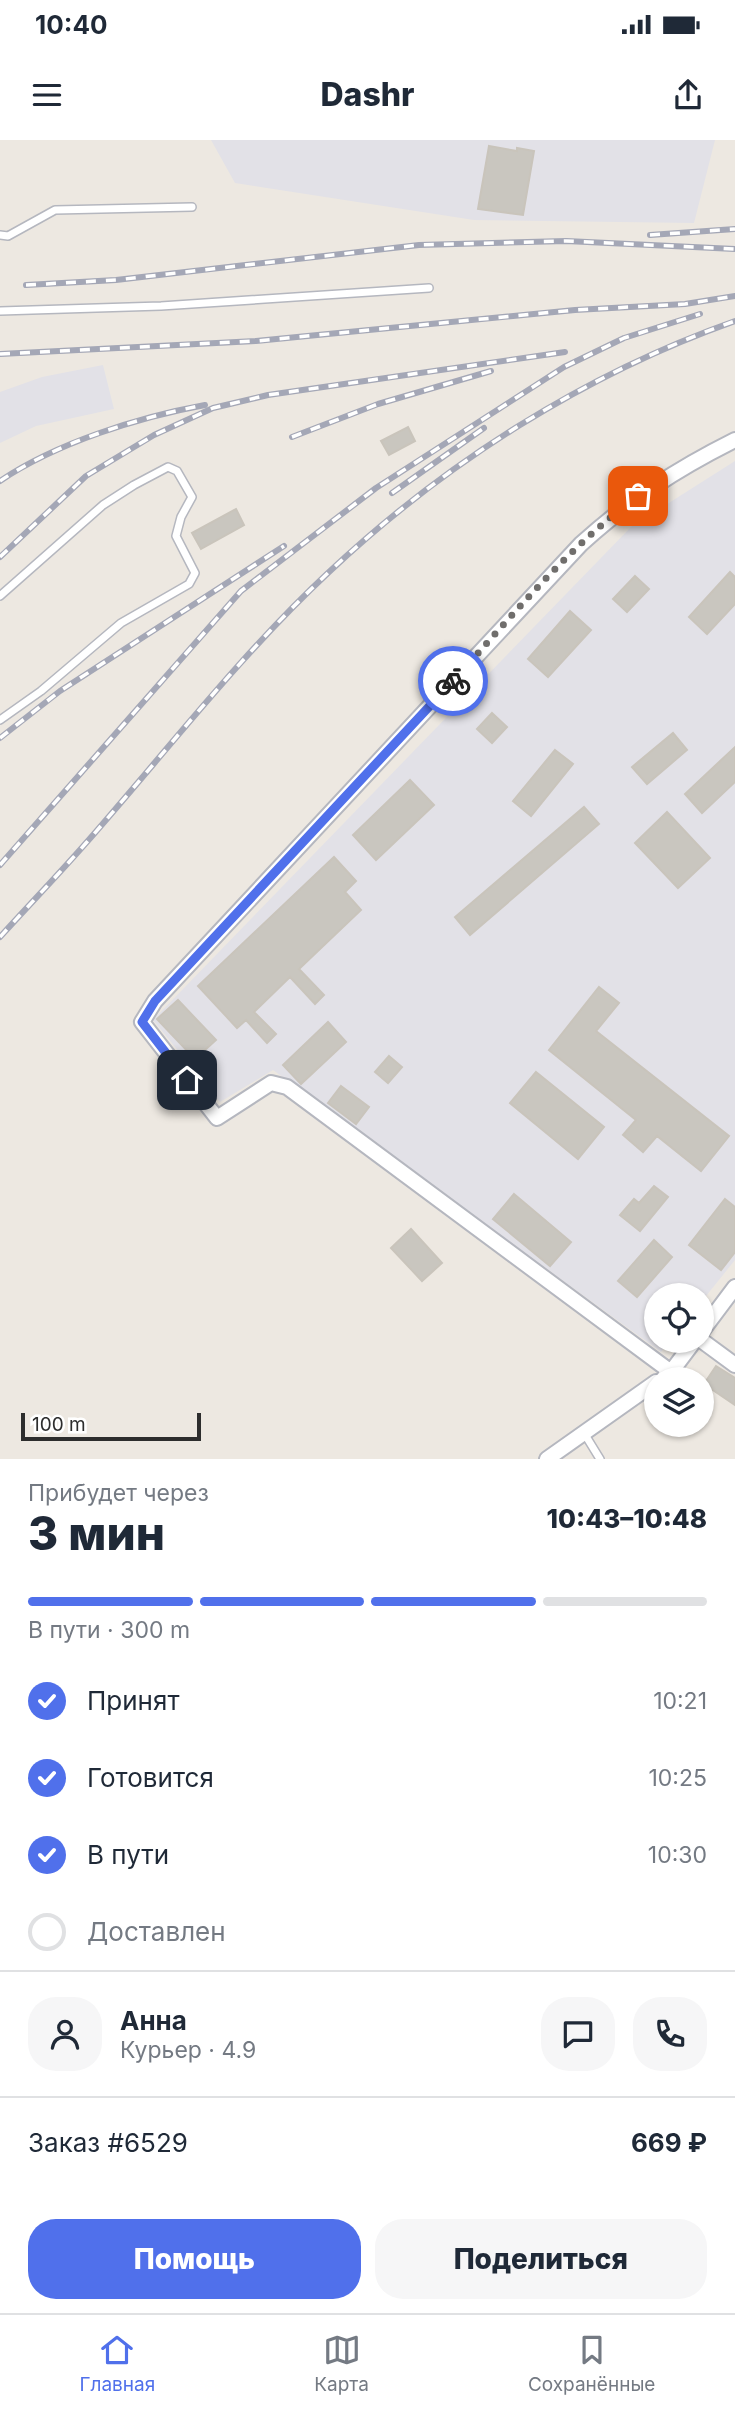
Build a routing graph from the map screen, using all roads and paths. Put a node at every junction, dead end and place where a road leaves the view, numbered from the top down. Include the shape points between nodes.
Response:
1 (192, 207) dead end
2 (0, 235) edge
3 (429, 288) dead end
4 (0, 311) edge
5 (735, 440) edge
6 (0, 596) edge
7 (0, 720) edge
8 (735, 1287) edge
9 (714, 1315) edge
10 (714, 1350) edge
11 (685, 1353) edge
12 (735, 1365) edge
13 (654, 1367) edge
14 (673, 1367) edge
15 (644, 1390) edge
16 (583, 1433) junction
17 (547, 1459) edge
18 (600, 1459) edge

1 - 2 lane via 55,210 8,236
3 - 4 lane via 161,306
5 - 13 street via 658,481 581,544 155,1001 142,1022 217,1118 271,1083 287,1087
6 - 7 lane via 103,505 168,467 177,471 192,497 176,536 195,573 189,584 121,623
8 - 9 street
10 - 12 street
11 - 14 street
15 - 16 street
16 - 17 street
16 - 18 lane

